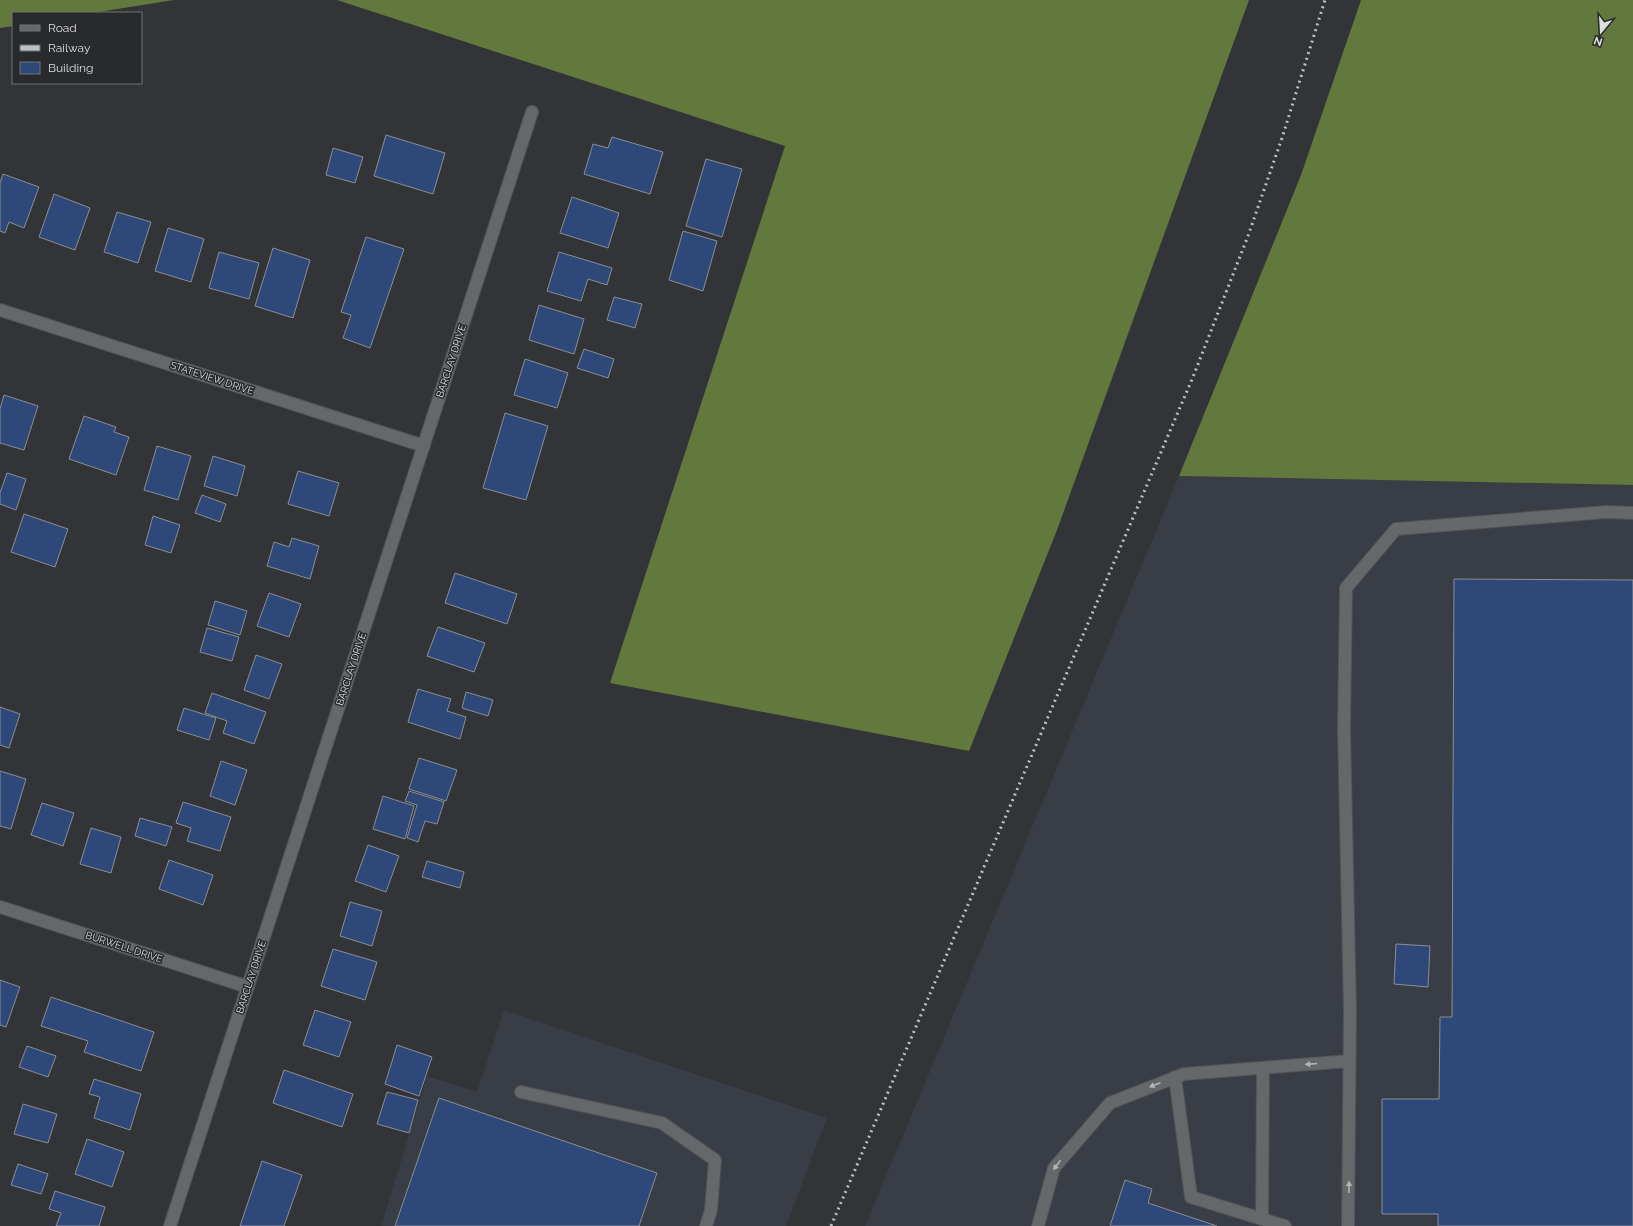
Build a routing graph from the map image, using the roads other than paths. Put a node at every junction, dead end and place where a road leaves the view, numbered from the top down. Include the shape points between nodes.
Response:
1 (532, 112) dead end
2 (0, 310) edge
3 (424, 446) junction
4 (1633, 513) edge
5 (0, 907) edge
6 (248, 987) junction
7 (1350, 1061) junction
8 (1263, 1068) junction
9 (1175, 1077) junction
10 (521, 1092) dead end
11 (1262, 1220) junction
12 (170, 1226) edge
13 (706, 1226) edge
14 (1038, 1226) edge
15 (1285, 1226) edge
16 (1348, 1226) edge

1 - 3 street, BARCLAY DRIVE
2 - 3 street, STATEVIEW DRIVE
3 - 6 street, BARCLAY DRIVE
4 - 7 street via 1606,512 1396,529 1346,588 1344,729
5 - 6 street, BURWELL DRIVE
6 - 12 street, BARCLAY DRIVE
7 -> 8 street
16 -> 7 street
8 - 9 street via 1184,1074
8 - 11 street
9 - 11 street via 1191,1197
9 -> 14 street via 1110,1103 1054,1168
10 - 13 street via 662,1124 715,1160 712,1210
11 - 15 street

